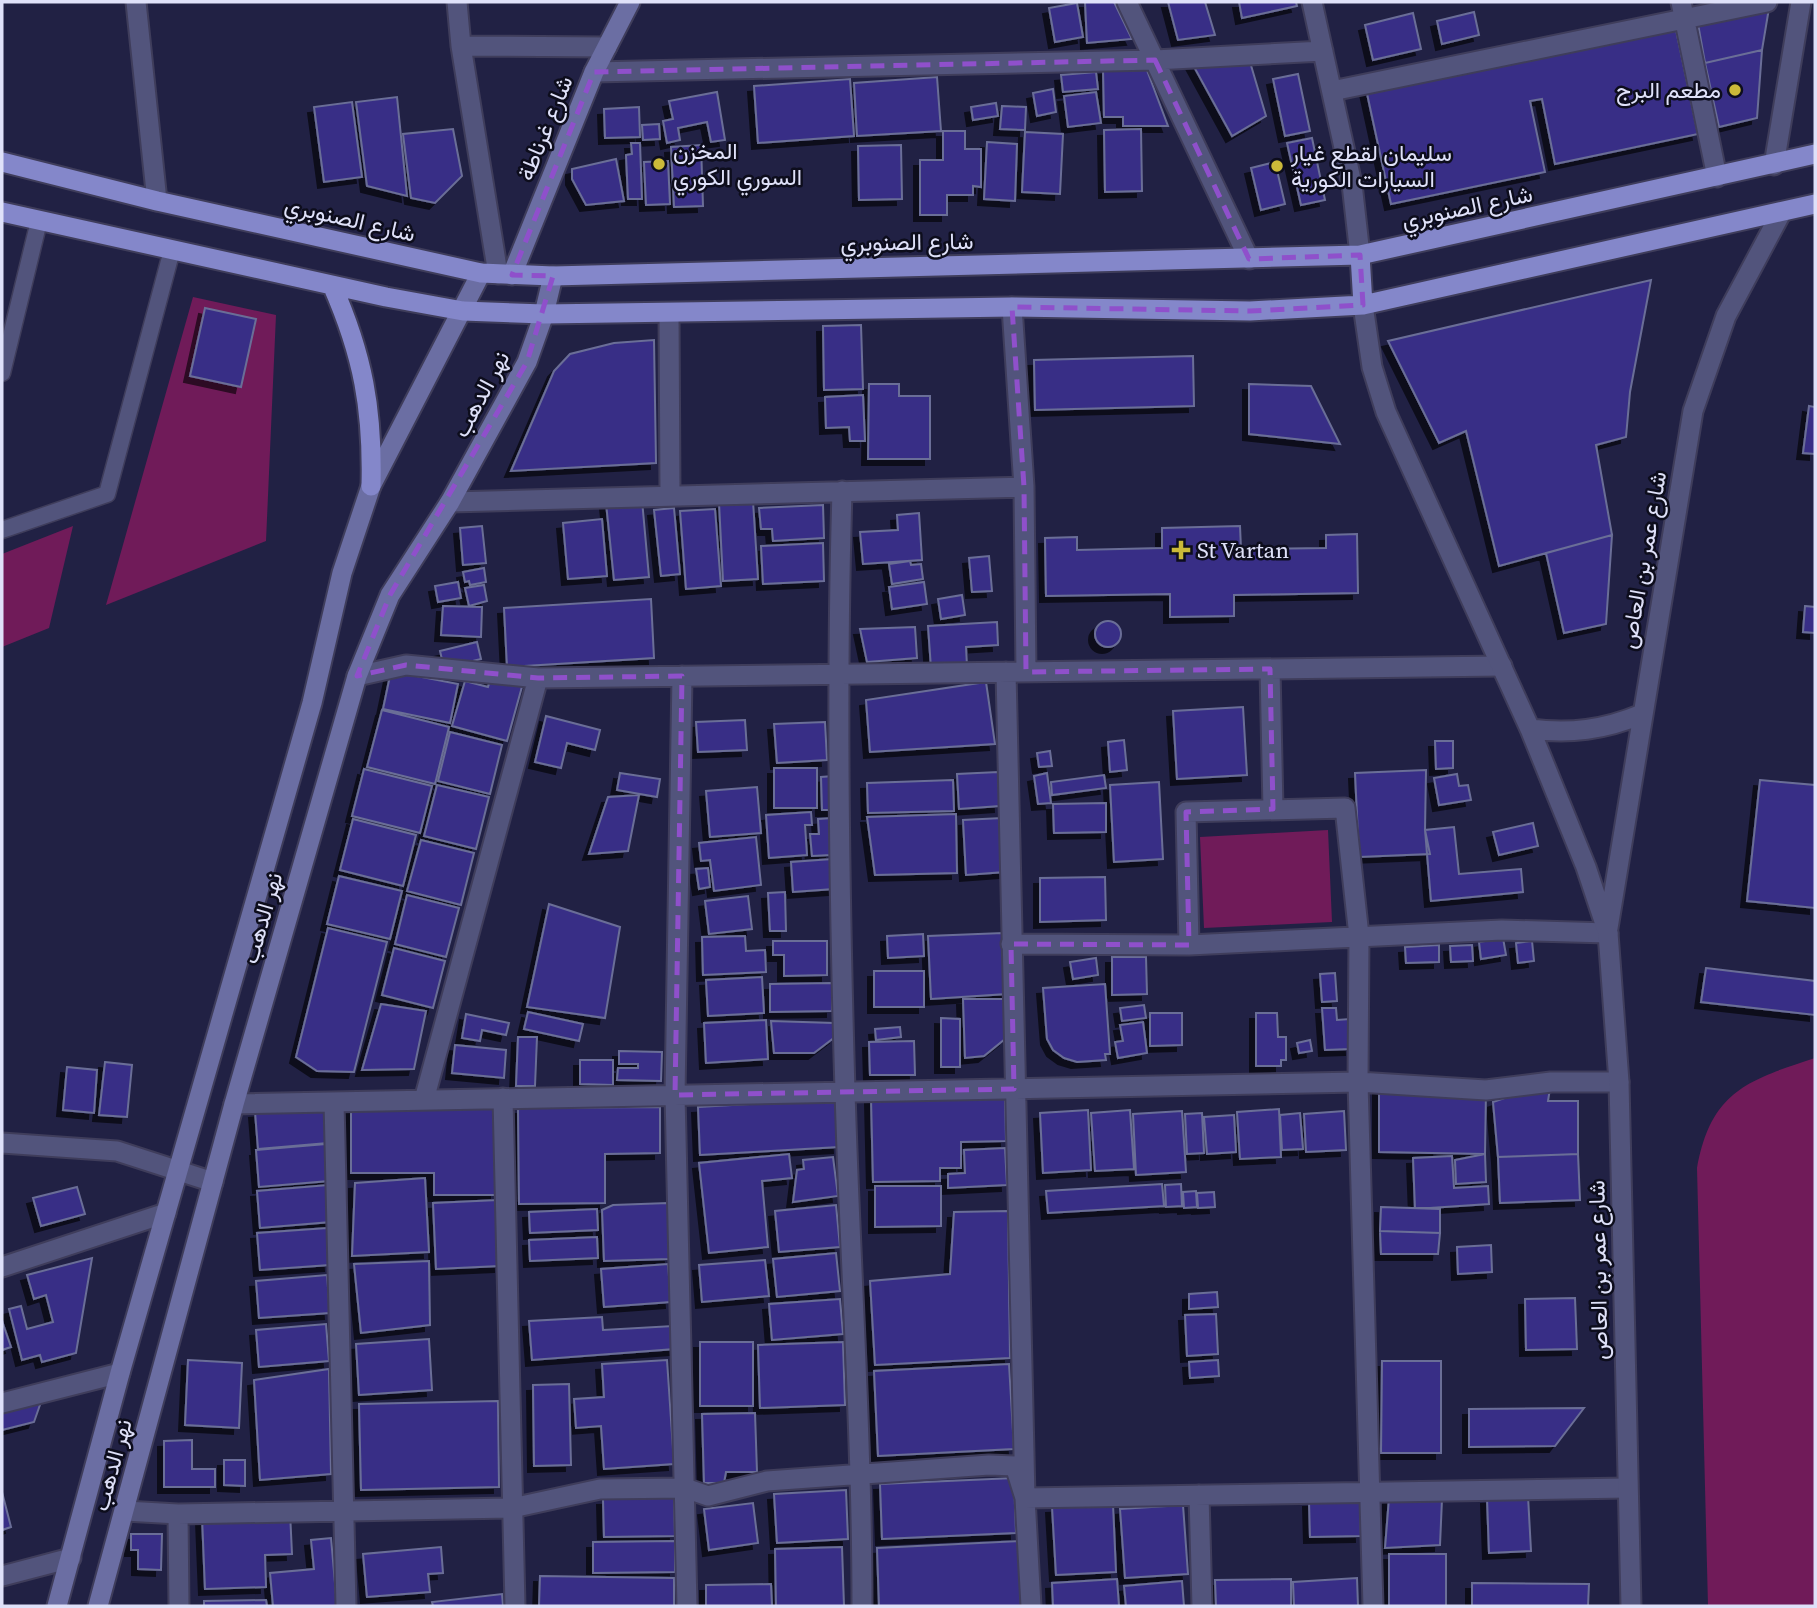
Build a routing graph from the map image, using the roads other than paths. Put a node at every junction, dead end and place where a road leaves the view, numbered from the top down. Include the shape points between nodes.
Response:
1 (136, 2) edge
2 (457, 2) edge
3 (629, 2) edge
4 (1127, 2) edge
5 (1312, 2) edge
6 (1767, 2) edge
7 (1801, 2) edge
8 (1682, 10) edge
9 (461, 46) junction
10 (607, 47) junction
11 (1323, 51) junction
12 (1155, 60) junction
13 (594, 72) junction
14 (1332, 91) junction
15 (1815, 154) edge
16 (2, 162) edge
17 (1774, 164) junction
18 (1717, 177) junction
19 (157, 201) junction
20 (1815, 204) edge
21 (2, 212) edge
22 (1781, 213) junction
23 (39, 221) junction
24 (172, 250) junction
25 (1360, 255) junction
26 (1249, 259) junction
27 (497, 274) junction
28 (553, 276) junction
29 (332, 285) junction
30 (1363, 304) junction
31 (1012, 307) junction
32 (463, 311) junction
33 (669, 313) junction
34 (544, 314) junction
35 (9, 315) edge
36 (2, 373) edge
37 (371, 486) junction
38 (1024, 487) junction
39 (842, 491) junction
40 (670, 494) junction
41 (450, 502) junction
42 (2, 530) edge
43 (1502, 666) junction
44 (1270, 669) junction
45 (1006, 672) junction
46 (1026, 672) junction
47 (837, 674) junction
48 (357, 676) junction
49 (682, 676) junction
50 (538, 678) junction
51 (1642, 714) junction
52 (1530, 729) junction
53 (1273, 809) junction
54 (1608, 933) junction
55 (1359, 936) junction
56 (1011, 944) junction
57 (1189, 945) junction
58 (1358, 1082) junction
59 (1619, 1082) junction
60 (1014, 1089) junction
61 (845, 1092) junction
62 (675, 1095) junction
63 (503, 1098) junction
64 (424, 1100) junction
65 (334, 1102) junction
66 (234, 1104) junction
67 (2, 1143) edge
68 (178, 1169) junction
69 (213, 1182) junction
70 (166, 1213) junction
71 (2, 1267) edge
72 (120, 1373) junction
73 (2, 1402) edge
74 (862, 1475) junction
75 (685, 1488) junction
76 (1626, 1488) junction
77 (1373, 1494) junction
78 (1199, 1495) junction
79 (1025, 1498) junction
80 (513, 1508) junction
81 (125, 1511) junction
82 (344, 1511) junction
83 (178, 1514) junction
84 (71, 1558) junction
85 (2, 1576) edge
86 (57, 1606) edge
87 (98, 1606) edge
88 (179, 1606) edge
89 (346, 1606) edge
90 (515, 1606) edge
91 (687, 1606) edge
92 (862, 1606) edge
93 (1031, 1606) edge
94 (1202, 1606) edge
95 (1373, 1606) edge
96 (1630, 1606) edge

1 - 19 street
2 - 9 street
3 - 10 main road, شارع غرناطة
4 - 12 street
5 - 11 street
6 - 8 street
7 - 17 street
8 - 14 street
8 - 18 street
9 - 10 street
9 - 27 street
10 - 13 main road, شارع غرناطة
11 - 12 street
11 - 14 street
12 - 13 street
12 - 26 street
13 - 27 main road, شارع غرناطة
14 - 25 street via 1352,184
15 - 17 main road, شارع الصنوبري
16 - 19 main road, شارع الصنوبري
17 - 18 main road, شارع الصنوبري
18 - 25 main road, شارع الصنوبري
19 - 27 main road, شارع الصنوبري
20 - 22 main road
21 - 23 main road
22 - 30 main road
22 - 51 street, شارع عمر بن العاص via 1727,316 1693,411
23 - 24 main road
23 - 35 lane
24 - 29 main road
24 - 42 lane via 107,494
25 - 26 main road, شارع الصنوبري
25 - 30 main road
26 - 28 main road, شارع الصنوبري
27 - 28 main road, شارع الصنوبري
27 - 32 main road, نهر الدهب
28 - 34 main road, نهر الدهب
29 - 32 main road
29 - 37 main road via 361,361 369,401
30 - 31 main road via 1250,311
30 - 43 street, شارع عمر بن العاص via 1371,368 1386,412
31 - 33 main road
31 - 38 street
32 - 34 main road
32 - 37 main road, نهر الدهب
33 - 34 main road
33 - 40 street
34 - 41 main road, نهر الدهب via 527,362
35 - 36 lane
37 - 68 main road, نهر الدهب via 342,573 312,703
38 - 39 street
38 - 46 street
39 - 40 street
39 - 47 street
40 - 41 street
41 - 48 main road, نهر الدهب via 390,595
43 - 44 street
43 - 52 street, شارع عمر بن العاص
44 - 46 street
44 - 53 street
45 - 46 street
45 - 47 street
45 - 56 street
47 - 49 street
47 - 61 street
48 - 50 street via 406,665
48 - 66 main road, نهر الدهب
49 - 50 street
49 - 62 street
50 - 64 street
51 - 52 street via 1598,729
51 - 54 street, شارع عمر بن العاص
52 - 54 street, شارع عمر بن العاص
53 - 55 street via 1345,808
53 - 57 street via 1186,812
54 - 55 street via 1502,930
54 - 59 street, شارع عمر بن العاص
55 - 57 street
55 - 58 street
56 - 57 street
56 - 60 street
58 - 59 street via 1486,1090 1551,1082
58 - 60 street
58 - 77 street
59 - 76 street, شارع عمر بن العاص
60 - 61 street
60 - 79 street
61 - 62 street
61 - 74 street
62 - 63 street
62 - 75 street
63 - 64 street
63 - 80 street
64 - 65 street
65 - 66 street
65 - 82 street
66 - 69 main road, نهر الدهب
67 - 68 street via 117,1151
68 - 69 street
68 - 70 main road, نهر الدهب
69 - 81 main road, نهر الدهب
70 - 71 street
70 - 72 main road, نهر الدهب
72 - 73 street
72 - 84 main road, نهر الدهب
74 - 75 street via 766,1481 708,1496
74 - 79 street via 1015,1466
74 - 92 street
75 - 80 street via 600,1489
75 - 91 street
76 - 77 street
76 - 96 street, شارع عمر بن العاص
77 - 78 street
77 - 95 street
78 - 79 street
78 - 94 street
79 - 93 street
80 - 82 street
80 - 90 street
81 - 83 street
81 - 87 main road, نهر الدهب
82 - 83 street
82 - 89 street
83 - 88 street
84 - 85 street
84 - 86 main road, نهر الدهب

